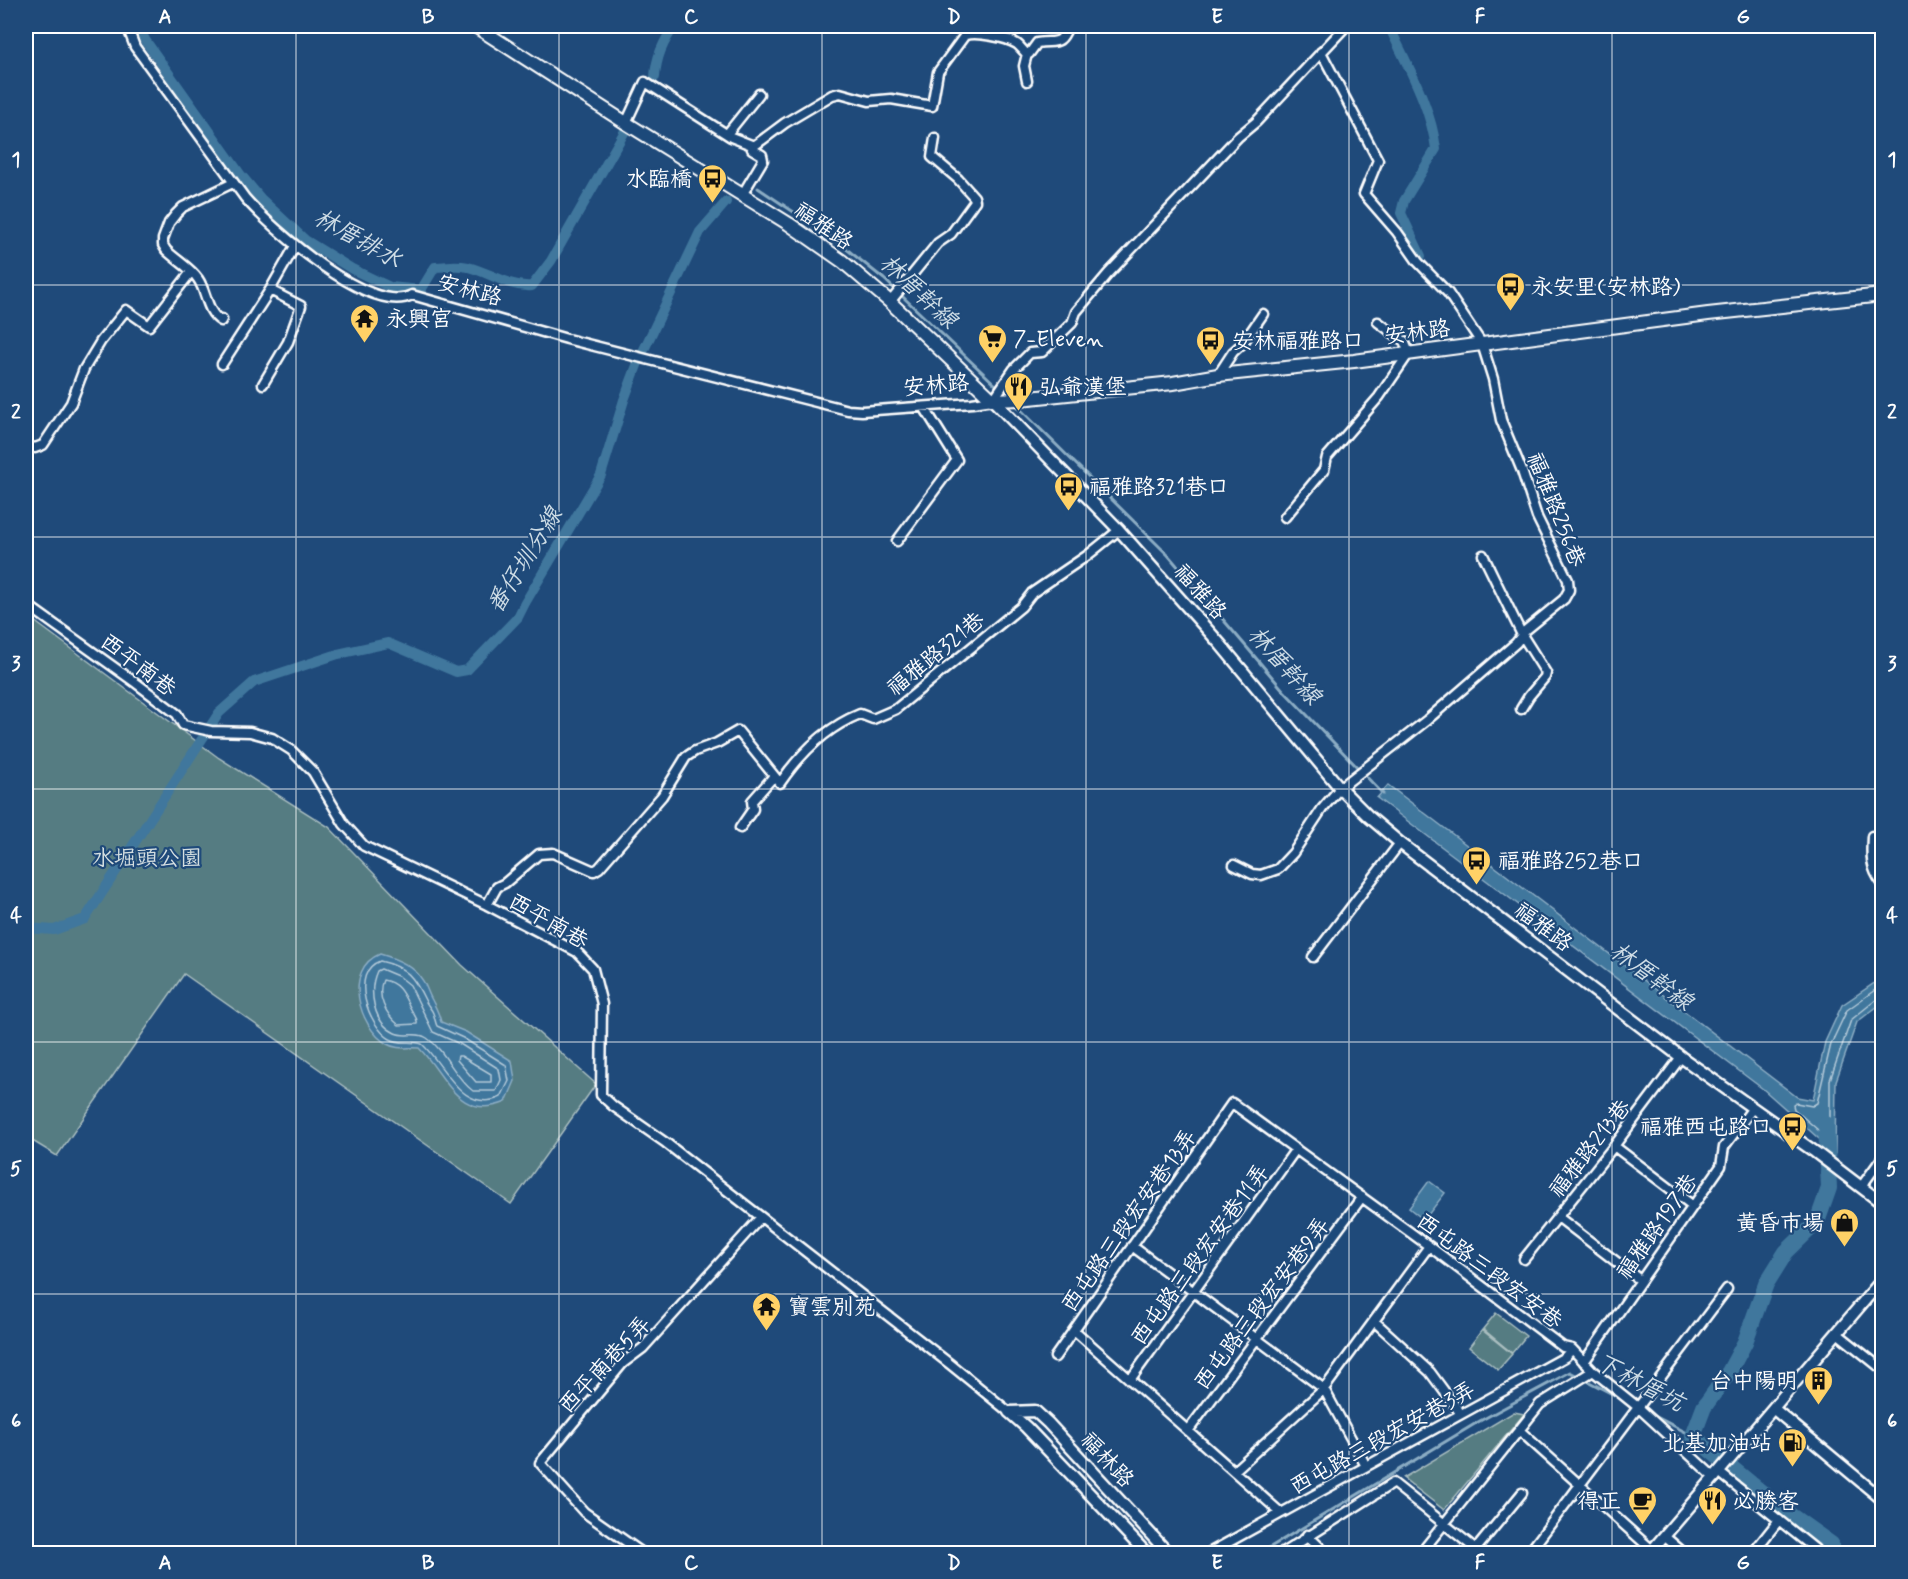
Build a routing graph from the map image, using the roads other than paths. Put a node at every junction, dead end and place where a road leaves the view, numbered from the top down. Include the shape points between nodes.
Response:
1 (127, 26) edge
2 (475, 26) edge
3 (1068, 26) edge
4 (1346, 26) edge
5 (1321, 52) junction
6 (1027, 54) junction
7 (1028, 81) dead end
8 (759, 94) dead end
9 (626, 123) junction
10 (727, 134) junction
11 (935, 138) dead end
12 (754, 146) junction
13 (232, 183) junction
14 (742, 195) junction
15 (295, 246) junction
16 (190, 272) junction
17 (270, 290) junction
18 (1882, 295) edge
19 (892, 299) junction
20 (1263, 314) dead end
21 (222, 319) dead end
22 (1378, 322) dead end
23 (1482, 344) junction
24 (1409, 353) junction
25 (222, 364) dead end
26 (1218, 375) junction
27 (263, 384) dead end
28 (998, 398) junction
29 (924, 407) junction
30 (26, 446) edge
31 (1285, 517) dead end
32 (1119, 530) junction
33 (897, 541) dead end
34 (1483, 555) dead end
35 (26, 604) edge
36 (1522, 635) junction
37 (1521, 709) dead end
38 (774, 777) junction
39 (1340, 788) junction
40 (740, 828) dead end
41 (1872, 836) dead end
42 (1400, 843) junction
43 (1234, 865) dead end
44 (1882, 883) edge
45 (487, 906) junction
46 (1313, 957) dead end
47 (1681, 1057) junction
48 (1232, 1102) joint
49 (1752, 1108) junction
50 (1614, 1146) junction
51 (1296, 1149) junction
52 (1882, 1158) edge
53 (1861, 1186) junction
54 (1362, 1197) junction
55 (1882, 1203) edge
56 (1693, 1206) junction
57 (761, 1217) junction
58 (1558, 1217) junction
59 (1132, 1246) junction
60 (1429, 1246) junction
61 (1524, 1259) dead end
62 (1640, 1280) junction
63 (1882, 1280) edge
64 (1727, 1289) dead end
65 (1193, 1292) junction
66 (1374, 1321) junction
67 (1074, 1330) junction
68 (1838, 1333) junction
69 (1257, 1339) junction
70 (1572, 1349) junction
71 (1054, 1357) dead end
72 (1584, 1362) junction
73 (950, 1364) joint
74 (1882, 1369) edge
75 (1593, 1371) junction
76 (1130, 1380) junction
77 (1324, 1389) junction
78 (1639, 1408) junction
79 (1774, 1408) junction
80 (1009, 1412) junction
81 (1461, 1414) junction
82 (1519, 1430) junction
83 (1188, 1431) junction
84 (1366, 1466) junction
85 (1234, 1471) junction
86 (1720, 1473) junction
87 (1580, 1485) junction
88 (1522, 1493) dead end
89 (1882, 1499) edge
90 (1281, 1513) junction
91 (1779, 1520) junction
92 (1444, 1523) junction
93 (1307, 1535) junction
94 (1664, 1536) junction
95 (1479, 1551) edge
96 (641, 1552) dead end
97 (1651, 1552) edge
98 (1147, 1554) edge
99 (1169, 1554) edge
100 (1207, 1554) edge
101 (1281, 1554) edge
102 (1327, 1554) edge
103 (1420, 1554) edge
104 (1527, 1554) edge
105 (1684, 1554) edge
106 (1752, 1554) edge
107 (1815, 1554) edge

1 - 13 street, 安林路 via 135,47
2 - 9 main road, 福雅路
3 - 6 street via 1058,42 1037,44
4 - 5 street
5 - 23 street, 福雅路256巷 via 1378,160 1364,194 1448,293
5 - 28 street via 1108,274 1076,312 1072,323 1042,352 1030,353 1014,369
6 - 7 street via 1024,66
6 - 12 street via 1017,44 996,37 965,35 938,72 932,106 891,99 869,101 840,93 812,106
8 - 10 street
9 - 10 street via 645,82
9 - 14 main road, 福雅路
10 - 12 street
11 - 19 street via 932,157 958,179 975,201 951,234 938,243
12 - 14 street via 752,149 762,154 763,160
13 - 15 street, 安林路
13 - 16 street via 183,207 169,223 163,245
14 - 19 main road, 福雅路
15 - 17 street
15 - 29 street, 安林路 via 342,278 383,298 412,295 567,339 848,410
16 - 21 street via 197,278 207,303
16 - 30 street via 149,326 126,310 101,341 84,369 71,403 43,445
17 - 25 street
17 - 27 street via 301,306 288,342
18 - 23 main road, 安林路
19 - 28 main road, 福雅路
20 - 26 street
22 - 24 street via 1404,341
23 - 24 main road, 安林路
23 - 36 street, 福雅路256巷 via 1501,420 1537,517 1568,580 1569,590 1564,599
24 - 26 main road, 安林路
24 - 31 street via 1380,397 1328,457 1324,470
26 - 28 main road, 安林路 via 1173,383
28 - 29 street, 安林路
28 - 32 street, 福雅路
29 - 33 street via 957,460
32 - 38 street, 福雅路321巷 via 1032,593 1021,607 896,709 873,718 860,714 843,722 816,741 780,783
32 - 39 street, 福雅路
34 - 36 street
35 - 45 street, 西平南巷 via 177,714 183,725 211,731 250,732 272,738 291,750 313,772 344,824 364,846
36 - 37 street via 1546,673
36 - 39 street, 福雅路256巷 via 1434,714
38 - 40 street via 752,801 753,809
38 - 45 street via 738,732 695,751 686,758 662,796 599,868 586,869 553,853 539,854 497,887
39 - 42 street, 福雅路
39 - 43 street, 福雅路256巷 via 1278,869 1261,875
41 - 44 street via 1871,863
42 - 46 street
42 - 47 street, 福雅路
45 - 57 street, 西平南巷 via 577,952 593,969 602,1004 601,1095
47 - 49 street, 福雅路
47 - 50 street, 福雅路213巷
48 - 51 street, 西屯路三段宏安巷
48 - 59 street, 西屯路三段宏安巷13弄
49 - 53 street, 福雅路
49 - 56 street, 福雅路197巷 via 1724,1147 1721,1166
50 - 56 street
50 - 58 street, 福雅路213巷
51 - 54 street, 西屯路三段宏安巷
51 - 65 street, 西屯路三段宏安巷11弄
52 - 53 street
53 - 55 street, 福雅路
54 - 60 street, 西屯路三段宏安巷
54 - 69 street, 西屯路三段宏安巷9弄
56 - 62 street, 福雅路197巷
57 - 73 street, 西平南巷
57 - 96 street, 西平南巷5弄 via 643,1348 623,1363 540,1463 584,1512
58 - 61 street, 福雅路213巷
58 - 62 street
59 - 65 street
59 - 67 street, 西屯路三段宏安巷13弄
60 - 66 street
60 - 70 street, 西屯路三段宏安巷 via 1563,1347
62 - 72 street, 福雅路197巷
63 - 68 street
64 - 78 street
65 - 69 street
65 - 76 street, 西屯路三段宏安巷11弄
66 - 77 street
66 - 81 street via 1430,1372
67 - 71 street, 西屯路三段宏安巷13弄
67 - 76 street
68 - 74 street
68 - 79 street
69 - 77 street
69 - 83 street, 西屯路三段宏安巷9弄
70 - 72 street, 西屯路三段宏安巷
70 - 81 street, 西屯路三段宏安巷3弄 via 1565,1357
72 - 75 street, 西屯路三段宏安巷
73 - 80 street, 福林路
75 - 78 street, 西屯路三段宏安巷
75 - 82 street via 1540,1404
76 - 83 street
77 - 84 street
77 - 85 street
78 - 86 street, 西屯路三段宏安巷
78 - 87 street
79 - 86 street
79 - 89 street
80 - 98 street, 福林路
80 - 99 street, 福林路 via 1035,1411
81 - 84 street, 西屯路三段宏安巷3弄
82 - 87 street
82 - 92 street
83 - 85 street
84 - 90 street, 西屯路三段宏安巷3弄
85 - 90 street
86 - 91 street, 西屯路三段宏安巷
86 - 94 street
87 - 97 street
87 - 104 street
88 - 95 street
90 - 100 street, 西屯路三段宏安巷3弄
91 - 106 street
91 - 107 street, 西屯路三段宏安巷 via 1815,1549
92 - 93 street via 1393,1483
92 - 95 street
92 - 103 street
93 - 101 street
93 - 102 street
94 - 97 street
94 - 105 street

